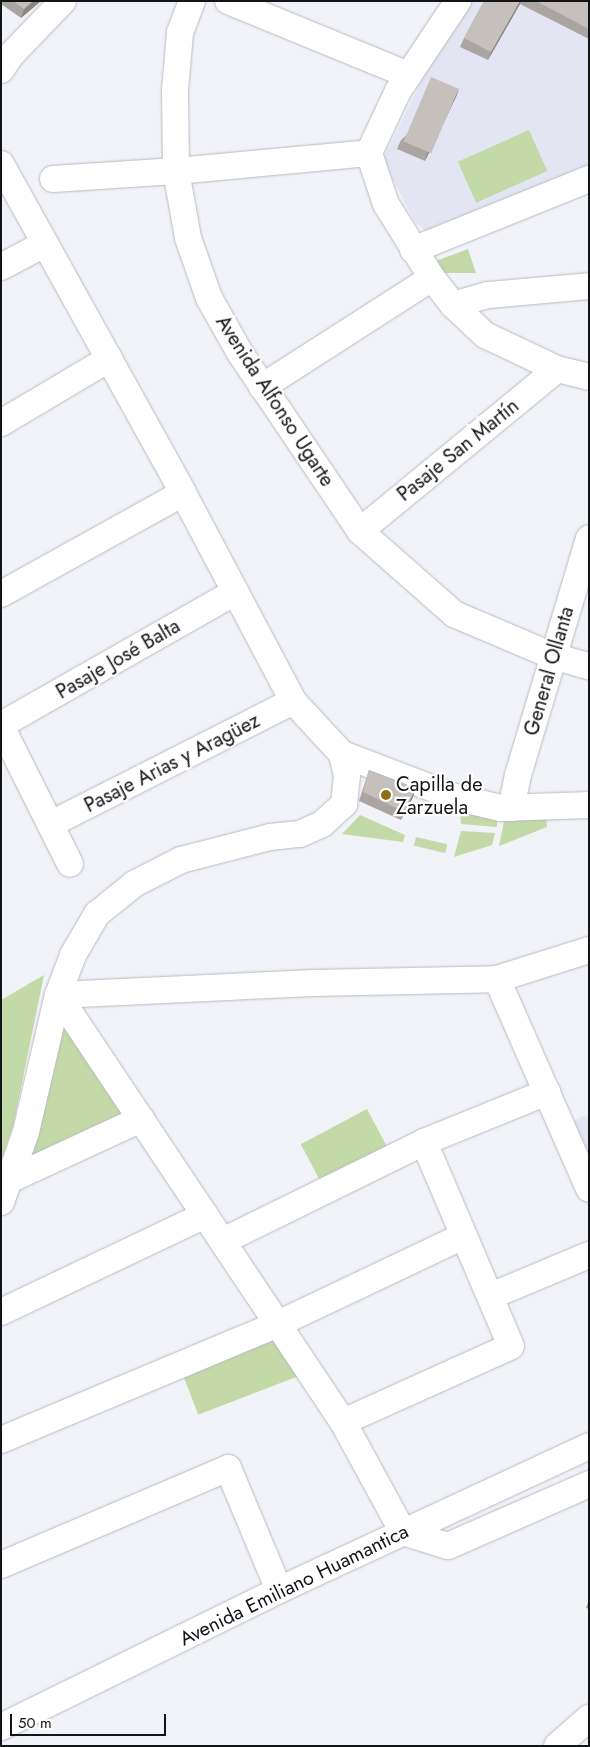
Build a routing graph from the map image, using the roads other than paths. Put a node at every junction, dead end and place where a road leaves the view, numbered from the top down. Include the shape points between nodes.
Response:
1 (63, 1) edge
2 (192, 1) edge
3 (228, 1) edge
4 (458, 1) edge
5 (1, 70) edge
6 (408, 75) junction
7 (369, 153) junction
8 (1, 164) edge
9 (176, 171) junction
10 (589, 178) edge
11 (53, 179) dead end
12 (44, 244) junction
13 (413, 250) junction
14 (1, 267) edge
15 (432, 278) junction
16 (589, 286) edge
17 (453, 305) junction
18 (109, 359) junction
19 (557, 369) junction
20 (589, 377) edge
21 (262, 387) junction
22 (1, 423) edge
23 (183, 493) junction
24 (360, 531) junction
25 (589, 538) edge
26 (235, 592) junction
27 (1, 594) edge
28 (553, 656) junction
29 (589, 666) edge
30 (293, 701) junction
31 (1, 726) edge
32 (342, 754) junction
33 (589, 805) edge
34 (511, 808) junction
35 (51, 824) junction
36 (70, 864) dead end
37 (589, 950) edge
38 (497, 979) junction
39 (58, 995) junction
40 (546, 1092) junction
41 (141, 1119) junction
42 (424, 1142) junction
43 (589, 1189) edge
44 (4, 1191) edge
45 (205, 1215) junction
46 (463, 1236) junction
47 (223, 1241) junction
48 (589, 1256) edge
49 (491, 1296) junction
50 (1, 1312) edge
51 (278, 1324) junction
52 (343, 1422) junction
53 (1, 1440) edge
54 (589, 1446) edge
55 (589, 1484) edge
56 (403, 1532) junction
57 (1, 1565) edge
58 (279, 1590) junction
59 (589, 1718) edge
60 (1, 1727) edge
61 (556, 1746) edge

1 - 5 street
2 - 9 street, Avenida Alfonso Ugarte via 180,33 175,90
3 - 6 street
4 - 6 street
6 - 7 street via 379,126
7 - 9 street
7 - 13 street via 386,204
8 - 12 street
9 - 11 street
9 - 21 street, Avenida Alfonso Ugarte via 188,238 209,298
10 - 13 street
12 - 14 street
12 - 18 street
13 - 15 street
15 - 17 street
15 - 21 street
16 - 17 street via 489,295
17 - 19 street via 485,335
18 - 22 street
18 - 23 street
19 - 20 street
19 - 24 street, Pasaje San Martín
21 - 24 street, Avenida Alfonso Ugarte
23 - 26 street
23 - 27 street
24 - 28 street, Avenida Alfonso Ugarte via 454,614
25 - 28 street, General Ollanta
26 - 30 street
26 - 31 street, Pasaje José Balta
28 - 29 street, Avenida Alfonso Ugarte
28 - 34 street, General Ollanta
30 - 32 street
30 - 35 street, Pasaje Arias y Aragüez
31 - 35 street
32 - 34 street via 464,800
32 - 39 street via 347,776 344,804 322,824 300,834 205,852 134,884 97,914 85,931
33 - 34 street
35 - 36 street
37 - 38 street
38 - 39 street via 313,983
38 - 40 street
39 - 41 street
39 - 44 street via 26,1132
40 - 42 street
40 - 43 street
41 - 44 street
41 - 45 street
42 - 46 street
42 - 47 street
45 - 47 street
45 - 50 street
46 - 49 street
46 - 51 street
47 - 51 street
48 - 49 street
49 - 52 street via 511,1346
51 - 52 street
51 - 53 street
52 - 56 street
54 - 56 street, Avenida Emiliano Huamantica
55 - 56 street via 448,1546
56 - 58 street, Avenida Emiliano Huamantica
57 - 58 street via 228,1468
58 - 60 street, Avenida Emiliano Huamantica
59 - 61 street

